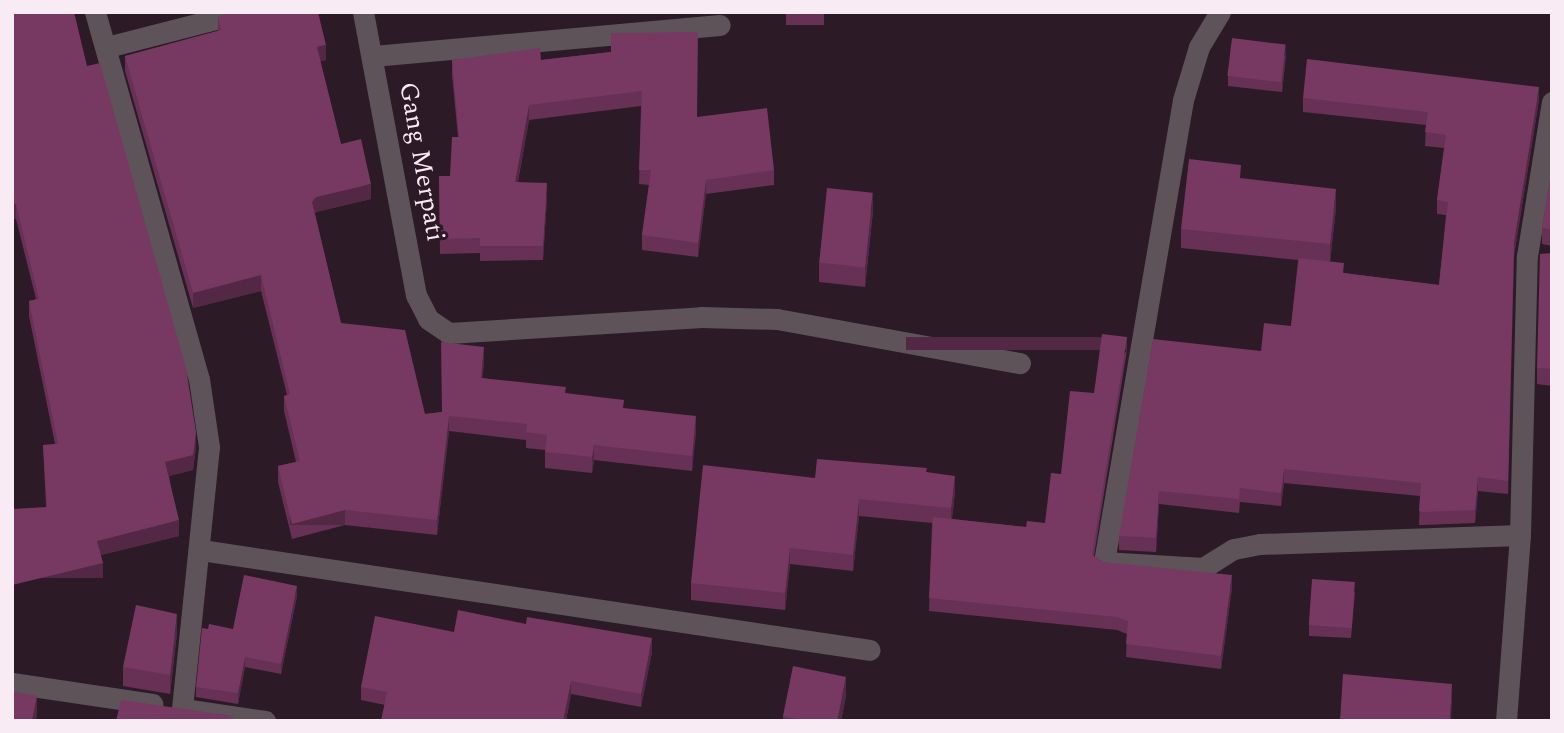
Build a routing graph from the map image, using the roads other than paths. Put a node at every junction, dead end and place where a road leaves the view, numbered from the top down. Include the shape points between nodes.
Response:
1 (95, 12) edge
2 (243, 12) edge
3 (363, 12) edge
4 (1220, 12) edge
5 (720, 25) dead end
6 (107, 47) junction
7 (373, 56) junction
8 (1552, 102) edge
9 (1527, 256) junction
10 (1552, 258) edge
11 (1020, 363) dead end
12 (1520, 535) junction
13 (201, 550) junction
14 (870, 650) dead end
15 (12, 683) edge
16 (182, 709) junction
17 (265, 721) edge
18 (1506, 721) edge

1 - 6 street
2 - 6 street
3 - 7 street, Gang Merpati
4 - 12 street via 1199,47 1183,100 1104,562 1203,568 1234,549 1260,544
5 - 7 street
6 - 13 street via 199,379 209,447
7 - 11 street, Gang Merpati via 416,295 428,319 449,332 701,317 777,319
8 - 9 street
9 - 10 street
9 - 12 street
12 - 18 street
13 - 14 street
13 - 16 street
15 - 16 street
16 - 17 street

